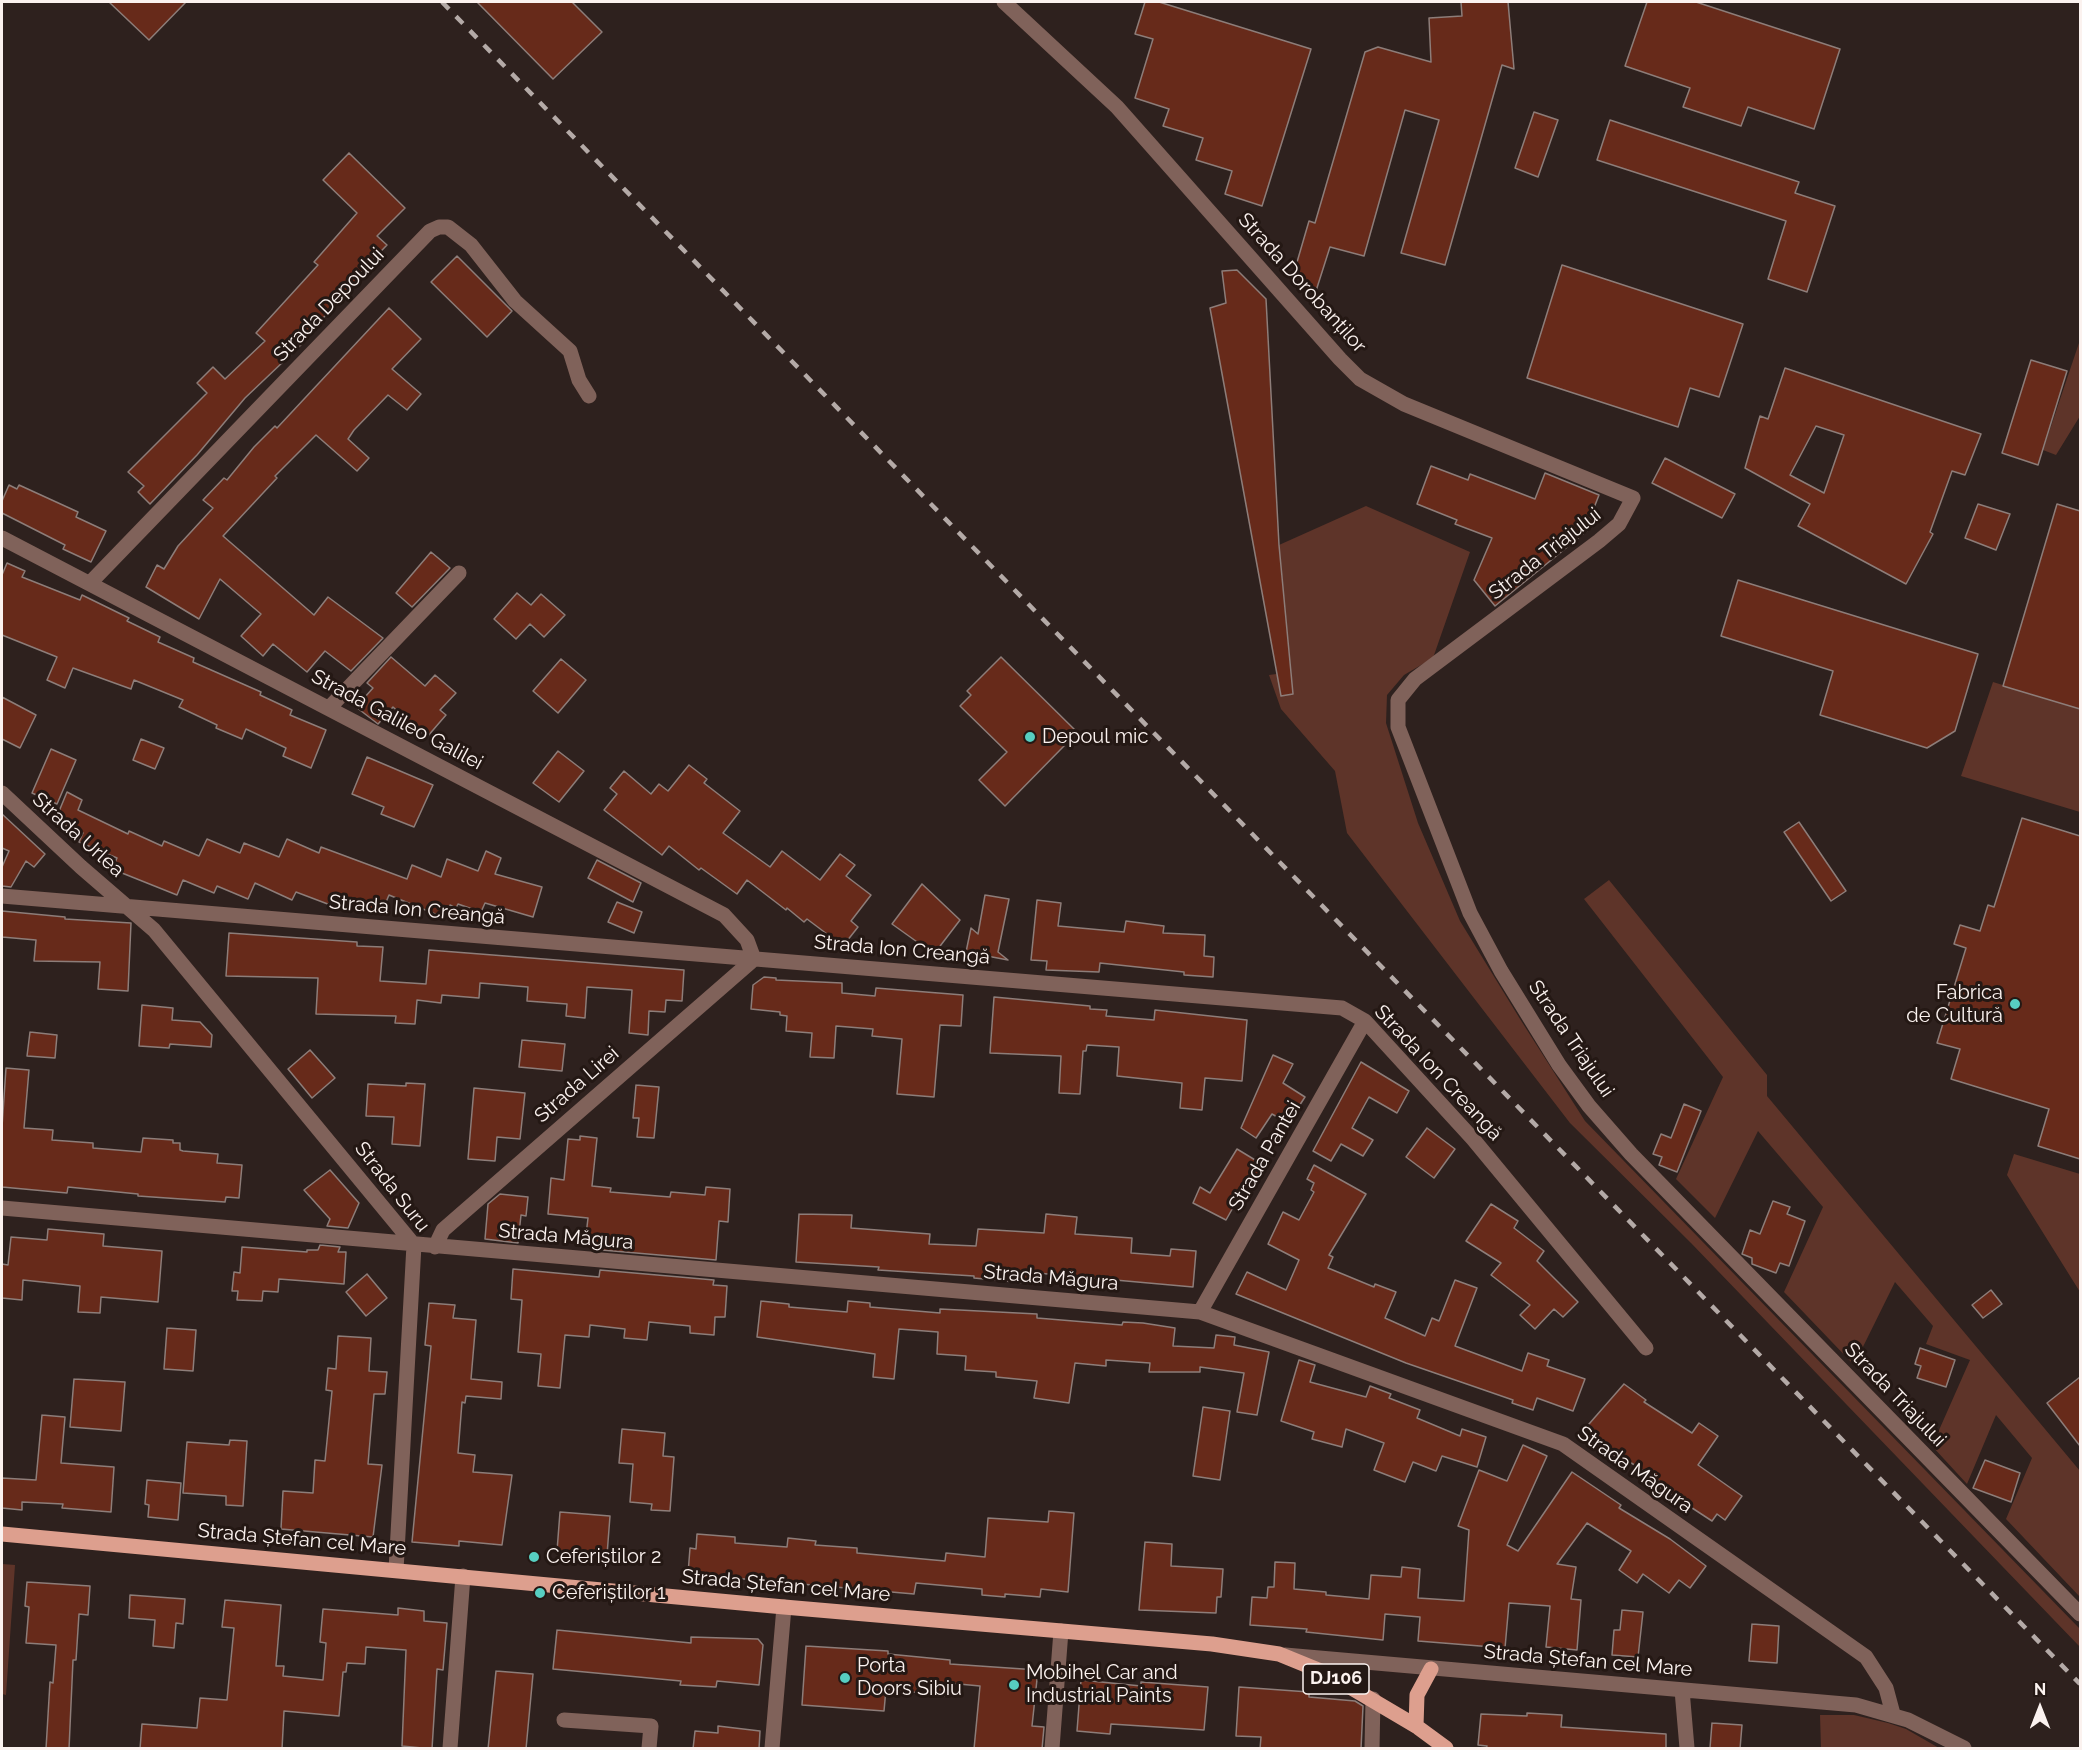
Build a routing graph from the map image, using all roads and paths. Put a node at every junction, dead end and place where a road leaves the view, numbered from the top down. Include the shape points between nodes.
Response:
1 (1004, 2) edge
2 (589, 396) dead end
3 (1633, 498) joint
4 (2, 538) edge
5 (459, 573) dead end
6 (90, 583) junction
7 (328, 708) junction
8 (2, 793) edge
9 (2, 896) edge
10 (128, 907) junction
11 (754, 959) junction
12 (1365, 1021) junction
13 (2, 1208) edge
14 (414, 1245) junction
15 (435, 1248) junction
16 (1200, 1312) junction
17 (1646, 1348) dead end
18 (2, 1533) edge
19 (396, 1570) junction
20 (463, 1576) junction
21 (784, 1607) junction
22 (2080, 1614) edge
23 (1062, 1631) junction
24 (1279, 1654) junction
25 (1431, 1669) junction
26 (1682, 1690) junction
27 (1373, 1699) junction
28 (1893, 1714) junction
29 (564, 1720) dead end
30 (1416, 1726) junction
31 (450, 1749) edge
32 (649, 1749) edge
33 (772, 1749) edge
34 (1052, 1749) edge
35 (1372, 1749) edge
36 (1446, 1749) edge
37 (1687, 1749) edge
38 (1964, 1749) edge

1 - 3 street, Strada Dorobanților via 1117,108 1360,379 1404,404
2 - 6 street, Strada Depoului via 570,351 515,301 471,245 448,227 439,226
3 - 22 street, Strada Triajului via 1619,524 1415,679 1398,700 1398,727 1470,914 1553,1055 1589,1106 1639,1163
4 - 6 street, Strada Galileo Galilei
5 - 7 street
6 - 7 street, Strada Galileo Galilei
7 - 11 street, Strada Galileo Galilei via 724,915 747,940
8 - 10 street, Strada Urlea
9 - 10 street, Strada Ion Creangă
10 - 11 street, Strada Ion Creangă
10 - 14 street, Strada Suru via 165,941
11 - 12 street, Strada Ion Creangă via 1342,1008
11 - 15 street, Strada Lirei via 443,1230
12 - 16 street, Strada Pantei
12 - 17 street, Strada Ion Creangă via 1473,1139
13 - 14 street, Strada Măgura
14 - 15 street, Strada Măgura
14 - 19 street, Strada Suru
15 - 16 street, Strada Măgura
16 - 28 street, Strada Măgura via 1563,1444 1866,1657 1886,1688
18 - 19 main road, Strada Ștefan cel Mare / DJ106
19 - 20 main road, Strada Ștefan cel Mare / DJ106
20 - 21 main road, Strada Ștefan cel Mare / DJ106
20 - 31 street
21 - 23 main road, Strada Ștefan cel Mare / DJ106
21 - 33 street
23 - 24 main road, Strada Ștefan cel Mare / DJ106
23 - 34 street
24 - 25 street, Strada Ștefan cel Mare
24 - 27 main road, Strada Ștefan cel Mare / DJ106 via 1328,1674
25 - 26 street, Strada Ștefan cel Mare
25 - 30 main road via 1417,1695
26 - 28 street, Strada Ștefan cel Mare via 1856,1705
26 - 37 street
27 - 30 main road, Strada Ștefan cel Mare / DJ106
27 - 35 street
28 - 38 street
29 - 32 street via 651,1726
30 - 36 main road, Strada Ștefan cel Mare / DJ106

